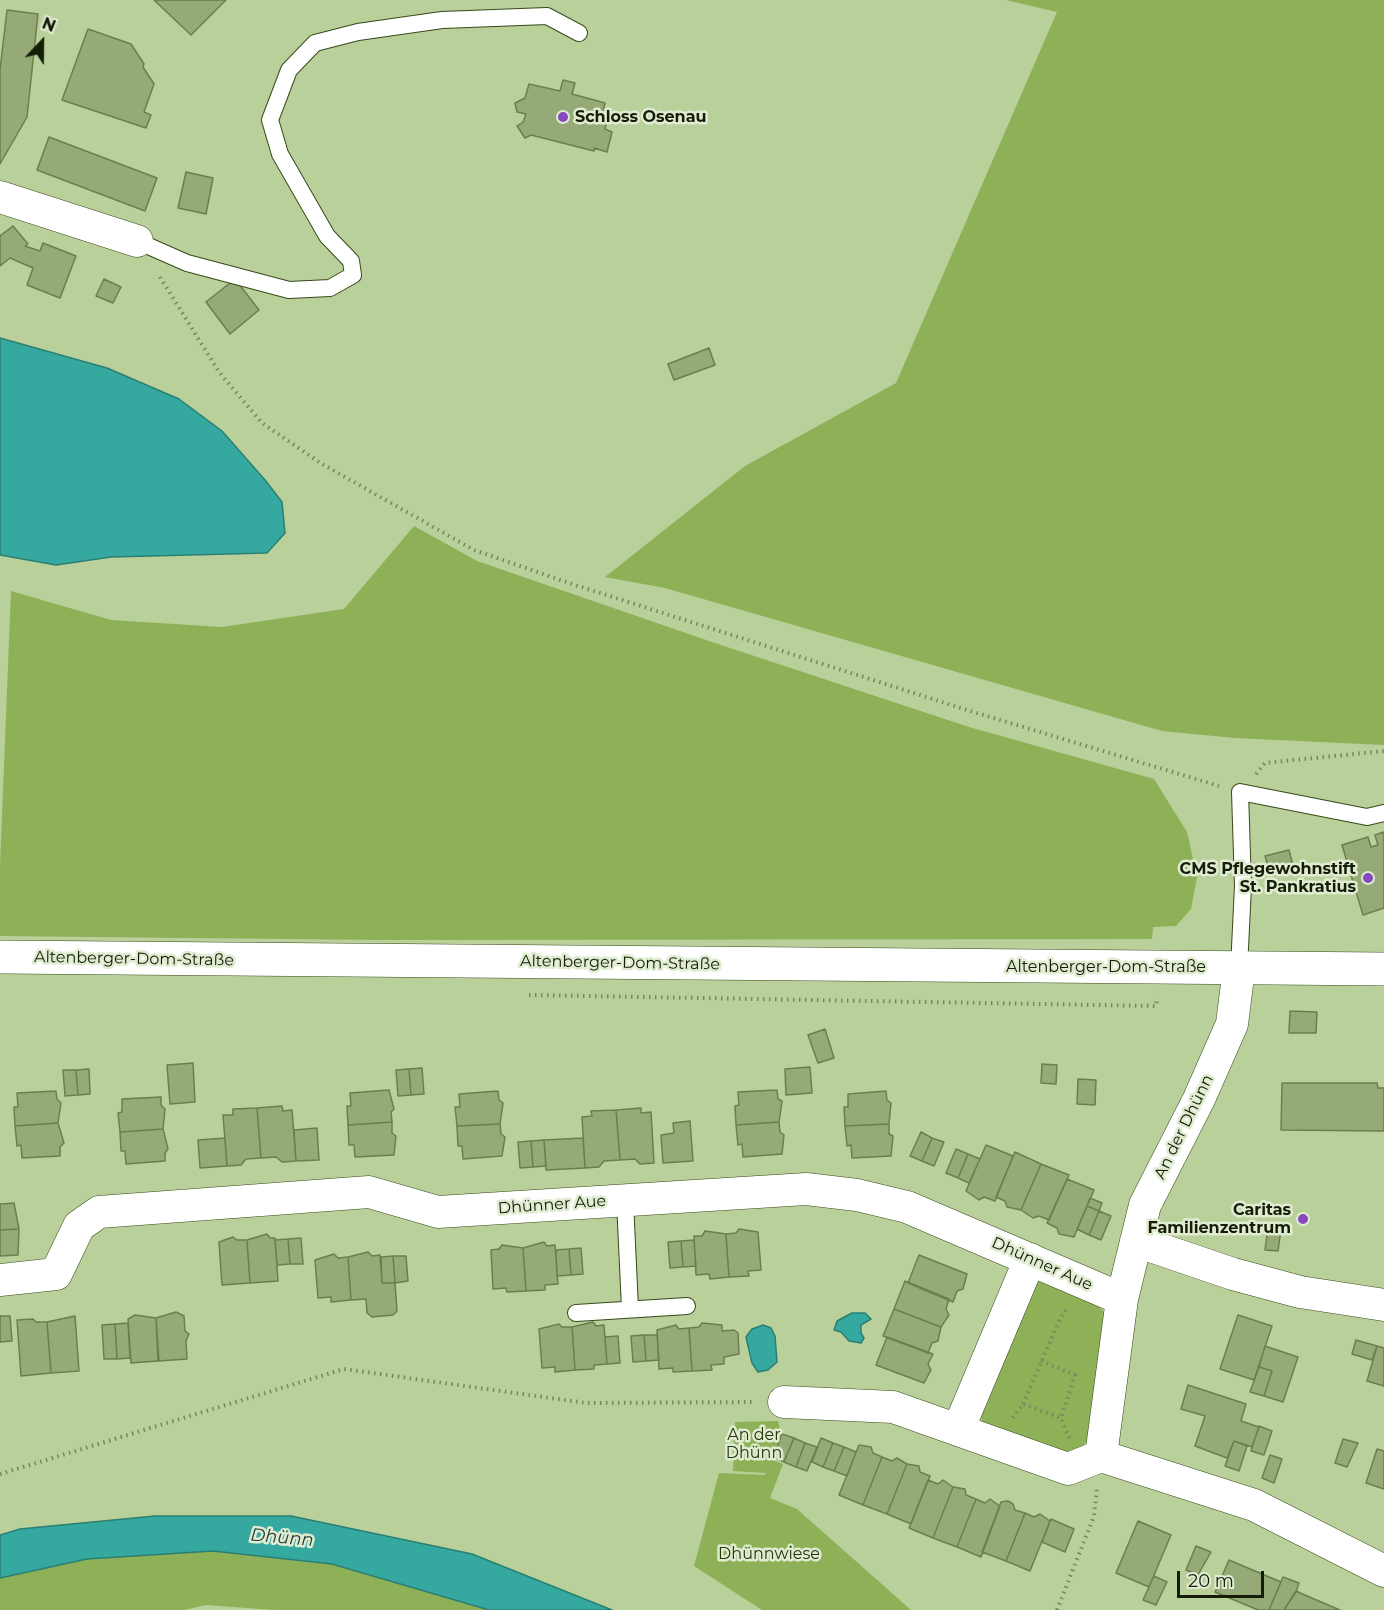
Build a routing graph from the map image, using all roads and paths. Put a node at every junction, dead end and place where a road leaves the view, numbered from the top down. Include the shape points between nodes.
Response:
1 (579, 33) dead end
2 (0, 197) edge
3 (136, 241) junction
4 (1384, 751) edge
5 (1240, 792) junction
6 (1384, 813) edge
7 (0, 957) edge
8 (1239, 968) junction
9 (1384, 969) edge
10 (527, 995) dead end
11 (1156, 1006) dead end
12 (625, 1201) junction
13 (1136, 1241) junction
14 (1030, 1259) junction
15 (0, 1280) edge
16 (1086, 1284) junction
17 (1122, 1299) junction
18 (1384, 1305) edge
19 (687, 1306) dead end
20 (630, 1309) junction
21 (576, 1313) dead end
22 (1041, 1361) junction
23 (784, 1402) joint
24 (1023, 1404) dead end
25 (1061, 1418) dead end
26 (958, 1430) junction
27 (1101, 1455) junction
28 (0, 1474) edge
29 (1384, 1571) edge
30 (1057, 1610) edge

1 - 3 lane via 547,16 442,20 358,32 315,43 289,70 270,120 280,154 327,236 351,261 353,276 330,288 289,290 187,263
2 - 3 street
3 - 5 path via 219,372 262,423 322,464 474,550 967,710
4 - 5 path via 1265,763
5 - 6 lane via 1367,817
5 - 8 lane via 1243,886
7 - 8 main road, Altenberger-Dom-Straße
8 - 9 main road, Altenberger-Dom-Straße
8 - 13 street, An der Dhünn via 1232,1024 1145,1204
10 - 11 path
12 - 14 street, Dhünner Aue via 806,1189 857,1196 907,1207
12 - 15 street, Dhünner Aue via 438,1212 369,1192 99,1212 79,1226 56,1275
12 - 20 lane
13 - 17 street, An der Dhünn
13 - 18 street via 1300,1292
14 - 16 street, Dhünner Aue
14 - 26 street
16 - 17 street, Dhünner Aue
16 - 22 path via 1060,1317
17 - 27 street, An der Dhünn
19 - 20 lane
20 - 21 lane
22 - 24 path
22 - 25 path via 1075,1375
23 - 26 street via 893,1407
23 - 28 path via 586,1403 344,1369
26 - 27 street via 1068,1468
27 - 29 street via 1254,1504
27 - 30 path via 1094,1516

